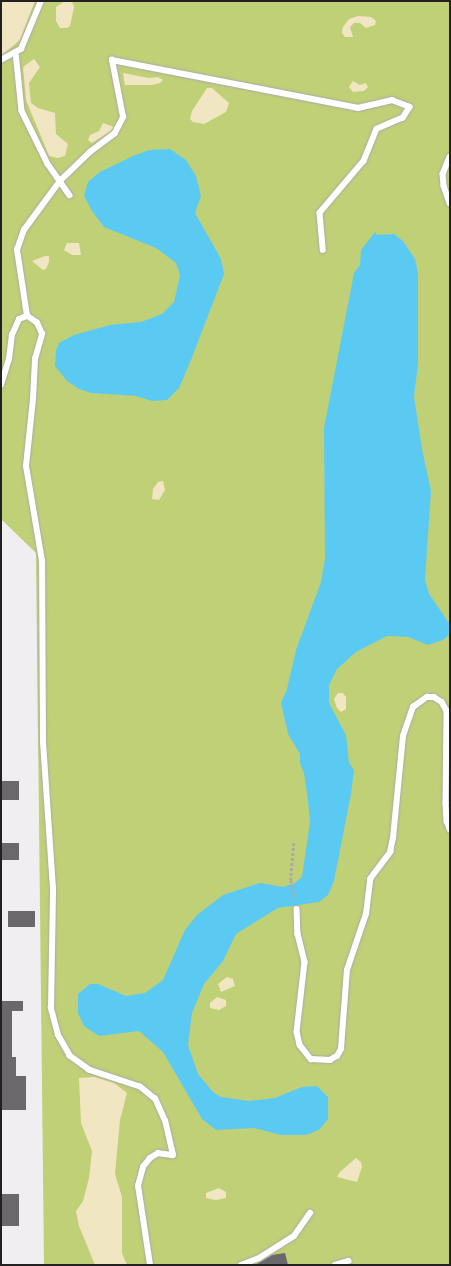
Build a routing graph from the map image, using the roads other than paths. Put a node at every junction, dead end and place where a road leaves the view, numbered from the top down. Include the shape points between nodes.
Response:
1 (41, 1) edge
2 (16, 52) junction
3 (1, 60) edge
4 (450, 156) edge
5 (60, 182) junction
6 (70, 196) dead end
7 (450, 203) edge
8 (324, 250) dead end
9 (27, 316) junction
10 (1, 385) edge
11 (450, 829) edge
12 (297, 909) road end
13 (310, 1213) dead end
14 (348, 1261) dead end
15 (150, 1265) edge
16 (241, 1265) edge
17 (334, 1265) edge

1 - 2 lane via 21,48
2 - 3 lane
2 - 5 lane via 22,111
4 - 7 lane via 443,174
5 - 6 lane
5 - 8 lane via 90,152 115,134 123,117 112,60 358,108 392,100 410,107 403,118 377,129 364,161 320,213
5 - 9 lane via 24,230 17,250
9 - 10 lane via 19,319 12,335
9 - 15 lane via 42,334 35,359 26,466 42,561 43,742 53,889 51,1008 58,1035 70,1056 89,1070 140,1087 155,1099 165,1121 173,1156 158,1153 150,1158 143,1167 138,1186
11 - 12 lane via 446,821 446,711 442,702 427,697 413,708 403,736 390,852 370,878 366,914 347,970 340,1049 330,1060 311,1060 300,1045 298,1032 305,962 298,934
13 - 16 lane via 294,1236
14 - 17 lane

